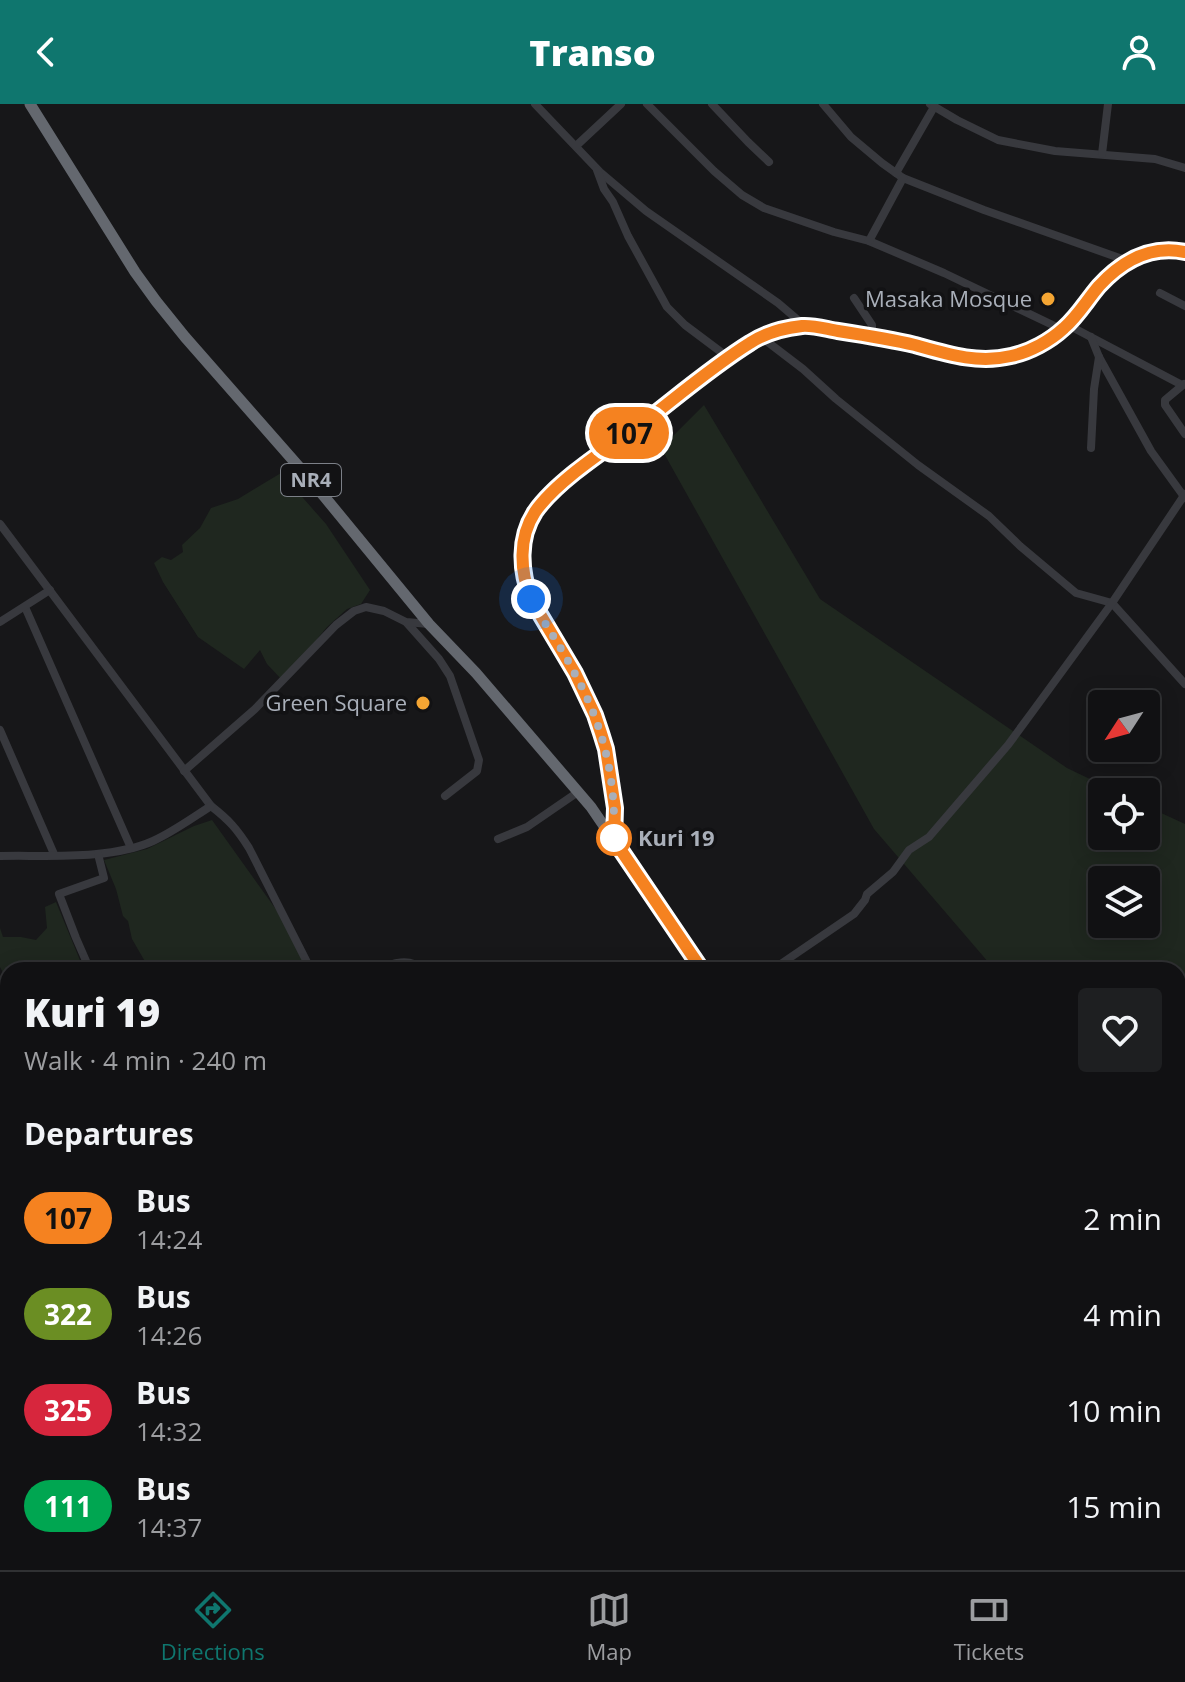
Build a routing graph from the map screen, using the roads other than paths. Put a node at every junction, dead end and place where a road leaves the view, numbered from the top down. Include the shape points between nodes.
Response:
1 (30, 104) edge
2 (535, 104) edge
3 (621, 104) edge
4 (647, 104) edge
5 (712, 104) edge
6 (823, 104) edge
7 (1108, 104) edge
8 (932, 106) edge
9 (576, 146) junction
10 (1102, 154) junction
11 (769, 162) dead end
12 (596, 168) junction
13 (1185, 168) edge
14 (900, 175) junction
15 (869, 241) junction
16 (1185, 252) edge
17 (1128, 261) junction
18 (1160, 293) dead end
19 (854, 298) dead end
20 (1185, 306) edge
21 (805, 326) junction
22 (1066, 327) junction
23 (872, 336) junction
24 (761, 337) junction
25 (1091, 337) junction
26 (1099, 357) junction
27 (729, 358) junction
28 (1184, 384) edge
29 (1185, 434) edge
30 (1091, 448) dead end
31 (1184, 496) edge
32 (0, 524) edge
33 (50, 590) junction
34 (1112, 603) junction
35 (25, 607) junction
36 (0, 622) edge
37 (406, 622) junction
38 (429, 624) junction
39 (1185, 684) edge
40 (0, 730) edge
41 (184, 771) junction
42 (578, 792) junction
43 (445, 796) dead end
44 (211, 806) junction
45 (498, 839) dead end
46 (614, 840) junction
47 (131, 848) junction
48 (54, 854) junction
49 (98, 854) junction
50 (0, 856) edge
51 (87, 962) edge
52 (307, 962) edge
53 (697, 962) edge
54 (784, 962) edge

1 - 38 highway, NR4 via 156,301
2 - 9 street
3 - 9 street
4 - 15 street via 742,195 764,208
5 - 11 street
6 - 14 street via 851,137
7 - 10 street
8 - 10 street via 998,140
8 - 14 street
9 - 12 street
10 - 13 street
12 - 21 street via 646,211
12 - 27 street via 667,307
14 - 15 street
14 - 17 street
15 - 22 street
16 - 17 main road via 1140,254
17 - 22 main road
18 - 20 street
19 - 23 street via 872,325
21 - 23 main road
21 - 24 main road
22 - 23 main road via 1029,350 993,358 962,358
22 - 25 street
24 - 27 main road
24 - 34 street via 989,516 1076,593
25 - 26 street
25 - 28 street
26 - 30 street
26 - 31 street via 1151,451
27 - 46 main road via 574,474 545,500 525,536 522,568 531,599 585,692 606,749
28 - 29 street via 1165,405
31 - 34 street
32 - 33 street
33 - 35 street
33 - 41 street
34 - 39 street
34 - 54 street via 1008,745 929,837 909,850 854,914
35 - 36 street
35 - 47 street
37 - 38 street
37 - 41 street via 366,607 345,617 255,709
37 - 43 street via 450,676 479,760 477,771
38 - 42 highway, NR4
40 - 48 street
41 - 44 street
42 - 45 street via 527,827
42 - 46 highway, NR4
44 - 47 street via 153,841
44 - 52 street via 231,821 249,848
46 - 53 highway, NR4
47 - 49 street
48 - 49 street
48 - 50 street
49 - 51 street via 104,878 59,894

